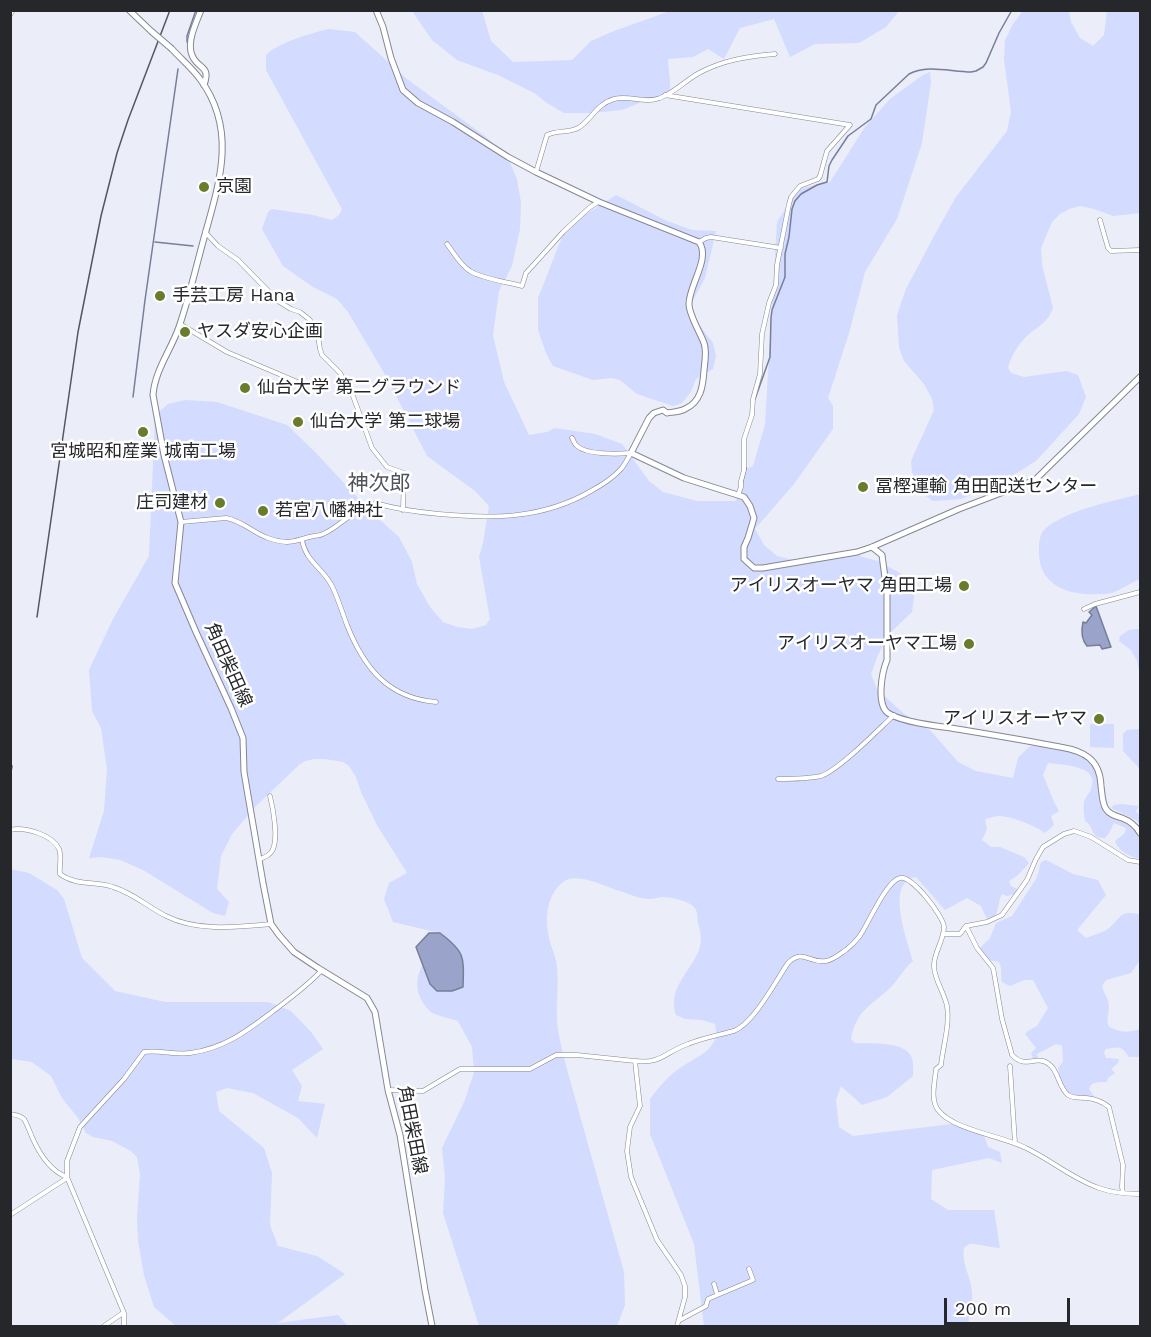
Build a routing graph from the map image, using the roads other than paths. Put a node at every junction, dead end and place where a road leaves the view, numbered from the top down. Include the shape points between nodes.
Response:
1 (13, 10) edge
2 (129, 10) edge
3 (201, 10) edge
4 (376, 10) edge
5 (10, 15) edge
6 (775, 54) dead end
7 (204, 85) junction
8 (665, 95) junction
9 (536, 172) junction
10 (599, 202) junction
11 (1100, 220) dead end
12 (206, 232) junction
13 (699, 242) junction
14 (447, 244) dead end
15 (781, 248) junction
16 (1140, 250) edge
17 (180, 324) junction
18 (1140, 377) edge
19 (300, 383) dead end
20 (572, 438) dead end
21 (631, 453) junction
22 (738, 495) junction
23 (403, 510) junction
24 (181, 522) junction
25 (302, 540) junction
26 (873, 547) junction
27 (1140, 592) edge
28 (1084, 609) dead end
29 (436, 702) dead end
30 (894, 715) junction
31 (778, 779) dead end
32 (270, 796) dead end
33 (10, 830) edge
34 (1140, 833) edge
35 (260, 859) junction
36 (1140, 862) edge
37 (271, 924) junction
38 (966, 926) junction
39 (943, 934) junction
40 (322, 970) junction
41 (635, 1061) junction
42 (1010, 1066) dead end
43 (388, 1090) junction
44 (10, 1114) edge
45 (1015, 1143) junction
46 (67, 1178) junction
47 (1123, 1193) junction
48 (1140, 1194) edge
49 (10, 1215) edge
50 (749, 1269) dead end
51 (714, 1284) dead end
52 (717, 1294) junction
53 (124, 1313) junction
54 (679, 1321) junction
55 (104, 1326) edge
56 (124, 1326) edge
57 (432, 1326) edge
58 (677, 1326) edge

1 - 5 street
2 - 7 street, 角田柴田線, bridge
3 - 7 street via 191,52 207,73
4 - 9 street via 403,90 418,103
6 - 8 street via 730,60 701,72
7 - 12 street, 角田柴田線 via 219,119 223,146 220,180
8 - 9 street via 649,101 610,101 577,129 549,134
8 - 15 street via 850,125 827,151 818,180 800,186 791,197
9 - 10 street
10 - 13 street
10 - 14 street via 563,232 526,273 522,286 470,271
11 - 16 street via 1111,251
12 - 17 street, 角田柴田線
12 - 23 street via 278,301 310,320 322,355 340,373 353,396 378,458 404,473
13 - 15 street via 719,238
13 - 21 street via 703,258 689,304 705,348 703,385 696,402 682,410 654,413
15 - 22 street via 776,285 762,334 760,374 744,439 744,470
17 - 19 street via 227,352
17 - 24 street, 角田柴田線 via 156,377 153,395
18 - 26 street via 1035,480
20 - 21 street via 575,445 587,451
21 - 22 street via 684,478
21 - 23 street via 600,486 553,508 509,517
22 - 26 street via 744,497 754,518 744,547 744,559 754,568
23 - 25 street via 375,503 323,534
24 - 25 street via 226,518 271,539 291,543
24 - 35 street, 角田柴田線 via 175,583 243,738 244,772
25 - 29 street via 312,563 330,583 351,635 372,669 403,695
26 - 30 street via 882,555 887,593 887,660 881,698 884,708
27 - 28 street
30 - 31 street via 823,775
30 - 34 street via 912,722 1079,752 1098,768 1106,810 1133,824
32 - 35 street via 275,844 267,857
33 - 37 street via 17,828 50,838 60,853 60,874 67,879 129,893 170,918 212,926
35 - 37 street, 角田柴田線
36 - 38 street via 1128,860 1091,837 1074,831 1064,834 1043,847 1027,880 1002,915
37 - 40 street, 角田柴田線 via 294,952
38 - 39 street via 960,934
38 - 47 street via 993,968 1012,1055 1022,1062 1044,1061 1056,1072 1069,1095 1090,1098 1109,1107 1123,1165
39 - 41 street via 944,922 930,903 912,883 900,878 888,888 852,945 825,961 804,956 793,958 740,1029 683,1046 658,1060
39 - 45 street via 934,968 948,1018 941,1065 936,1070 934,1104 946,1119
40 - 43 street, 角田柴田線 via 367,998 375,1012
40 - 46 street via 291,998 223,1045 187,1053 144,1052 80,1127 67,1161
41 - 43 street via 556,1055 530,1069 460,1069 423,1090
41 - 54 street via 640,1106 630,1127 629,1169 657,1240 685,1286
42 - 45 street
43 - 57 street, 角田柴田線 via 400,1136
44 - 46 street via 21,1117 46,1161
45 - 47 street via 1097,1187
46 - 49 street
46 - 53 street
47 - 48 street
50 - 52 street via 753,1280
51 - 52 street
52 - 54 street via 708,1299 706,1306
53 - 55 street
53 - 56 street
54 - 58 street

